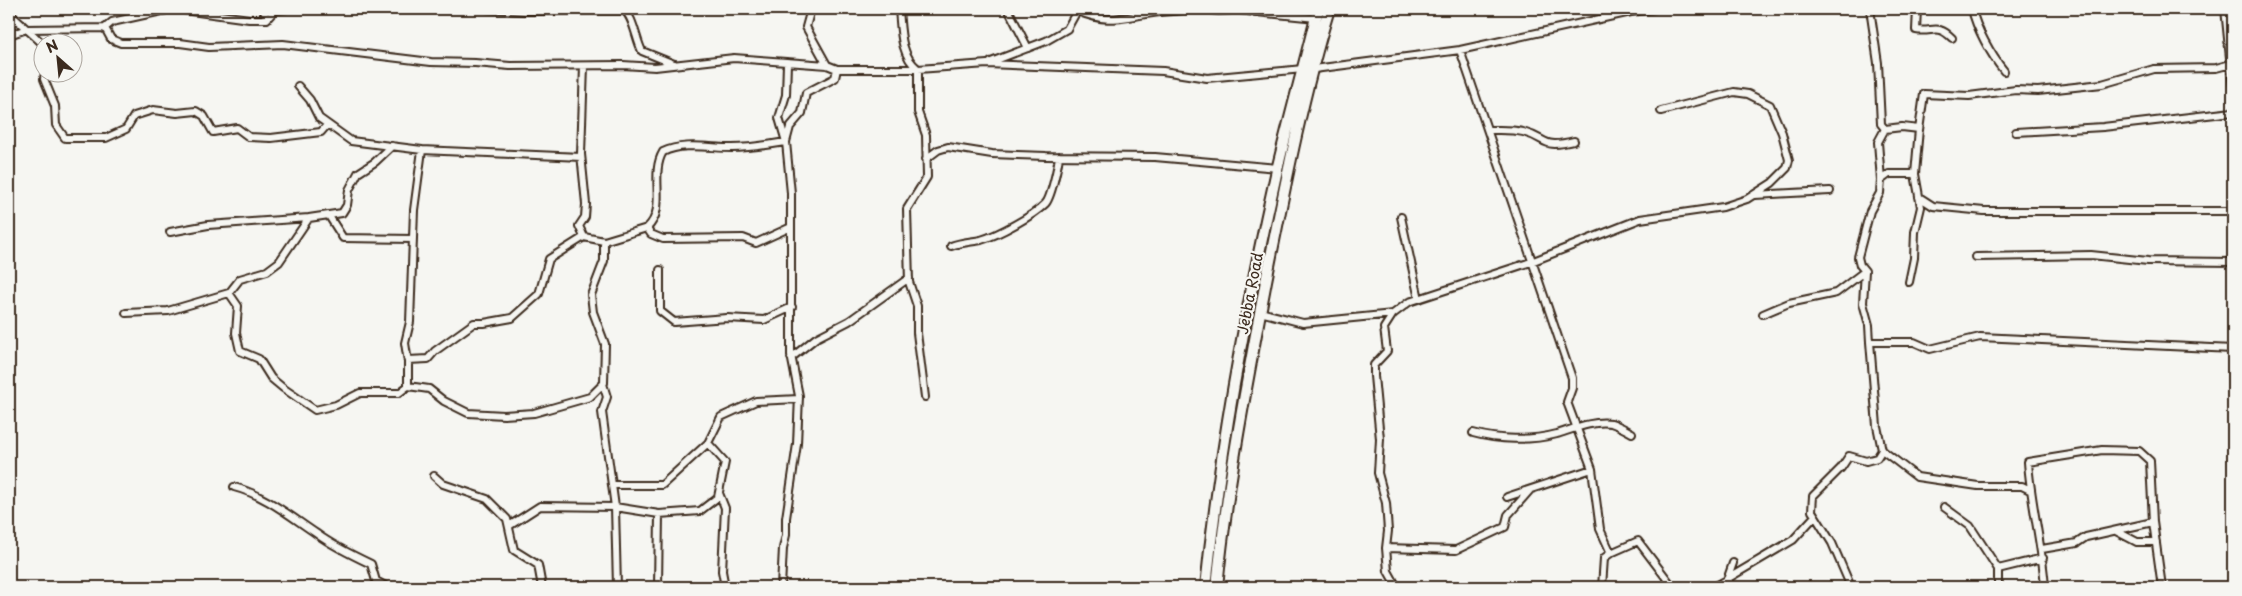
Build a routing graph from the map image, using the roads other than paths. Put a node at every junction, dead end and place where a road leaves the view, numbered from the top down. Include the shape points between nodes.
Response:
1 (171, 9) edge
2 (180, 9) edge
3 (263, 9) edge
4 (285, 9) edge
5 (488, 9) edge
6 (811, 9) edge
7 (899, 9) edge
8 (1008, 9) edge
9 (1201, 9) edge
10 (1329, 9) edge
11 (1654, 9) edge
12 (1870, 9) edge
13 (1917, 9) edge
14 (1972, 9) edge
15 (2226, 9) edge
16 (531, 10) edge
17 (1078, 10) edge
18 (1630, 10) edge
19 (9, 13) edge
20 (1317, 13) edge
21 (2233, 16) edge
22 (267, 19) junction
23 (105, 28) junction
24 (27, 29) junction
25 (32, 33) edge
26 (9, 34) edge
27 (1952, 38) dead end
28 (1028, 48) junction
29 (1460, 50) junction
30 (787, 63) junction
31 (987, 64) junction
32 (2230, 64) junction
33 (675, 65) junction
34 (827, 65) junction
35 (584, 66) junction
36 (837, 69) junction
37 (918, 69) junction
38 (1303, 69) junction
39 (1314, 69) junction
40 (2004, 70) dead end
41 (45, 82) edge
42 (298, 86) dead end
43 (2233, 88) edge
44 (1661, 111) dead end
45 (2233, 112) edge
46 (328, 125) junction
47 (1885, 129) junction
48 (1488, 130) junction
49 (1919, 130) junction
50 (2016, 132) dead end
51 (1574, 141) dead end
52 (786, 142) junction
53 (392, 146) junction
54 (422, 150) junction
55 (1059, 156) junction
56 (581, 158) junction
57 (926, 159) junction
58 (1278, 168) junction
59 (1915, 174) junction
60 (1881, 180) junction
61 (1830, 191) dead end
62 (1754, 195) junction
63 (1920, 197) junction
64 (2233, 211) edge
65 (329, 216) junction
66 (1401, 217) dead end
67 (309, 218) junction
68 (647, 228) junction
69 (790, 228) junction
70 (170, 232) dead end
71 (584, 237) junction
72 (413, 239) junction
73 (604, 241) junction
74 (951, 246) dead end
75 (1976, 257) dead end
76 (1531, 262) junction
77 (2233, 262) edge
78 (660, 270) dead end
79 (1865, 271) junction
80 (909, 278) junction
81 (1910, 282) dead end
82 (229, 293) junction
83 (1419, 299) junction
84 (792, 307) junction
85 (1260, 312) junction
86 (126, 314) dead end
87 (1394, 314) junction
88 (1763, 314) dead end
89 (1870, 342) junction
90 (2233, 349) edge
91 (791, 358) junction
92 (408, 360) junction
93 (603, 384) junction
94 (408, 386) junction
95 (925, 397) dead end
96 (799, 399) junction
97 (1576, 428) junction
98 (1472, 433) dead end
99 (1632, 433) dead end
100 (708, 443) junction
101 (2232, 446) edge
102 (1882, 450) junction
103 (2233, 454) edge
104 (1592, 469) junction
105 (434, 476) dead end
106 (612, 485) junction
107 (234, 487) dead end
108 (1530, 490) junction
109 (2030, 490) junction
110 (719, 493) junction
111 (1507, 497) dead end
112 (615, 507) junction
113 (1944, 507) dead end
114 (659, 514) junction
115 (1814, 516) junction
116 (2153, 522) junction
117 (509, 526) junction
118 (2116, 532) junction
119 (2156, 542) junction
120 (1386, 548) junction
121 (2042, 549) junction
122 (1611, 553) junction
123 (2043, 558) junction
124 (1733, 564) dead end
125 (1998, 569) junction
126 (1727, 578) junction
127 (387, 587) edge
128 (542, 587) edge
129 (617, 587) edge
130 (658, 587) edge
131 (725, 587) edge
132 (781, 587) edge
133 (1206, 587) edge
134 (1217, 587) edge
135 (1397, 587) edge
136 (1602, 587) edge
137 (1673, 587) edge
138 (1714, 587) edge
139 (1732, 587) edge
140 (1851, 587) edge
141 (1998, 587) edge
142 (2045, 587) edge
143 (2162, 587) edge

1 - 23 street via 112,22
2 - 22 street
3 - 22 street
4 - 22 street via 275,10
5 - 16 street
6 - 34 street via 806,27
7 - 37 street via 903,44 910,61
8 - 28 street
9 - 17 street via 1147,13 1115,20 1093,17
9 - 20 street
10 - 39 highway, Jebba Road
11 - 18 street
12 - 47 street via 1878,62 1881,124
13 - 27 street via 1916,30 1944,30
14 - 40 street via 1973,18 1993,58
15 - 21 street
15 - 32 street
16 - 33 street via 627,12 642,50
17 - 28 street via 1067,29
18 - 29 street
19 - 24 street
20 - 38 highway
23 - 24 street
23 - 35 street via 111,39 121,43 180,43 209,47 283,44 431,62
24 - 25 street
24 - 26 street
28 - 31 street
29 - 39 street
29 - 48 street
30 - 33 street via 734,58
30 - 34 street
30 - 52 street via 786,95 779,118
31 - 37 street
31 - 38 street via 1162,71 1208,78
32 - 43 street
32 - 49 street via 2216,68 2154,69 2102,84 2038,91 2016,90 1969,96 1924,94
33 - 35 street
34 - 36 street
35 - 56 street
36 - 37 street
36 - 52 street via 835,78 806,93 802,113 790,127
37 - 57 street via 918,112 926,135
38 - 58 highway
39 - 85 highway, Jebba Road via 1288,171
41 - 46 street via 55,106 56,125 65,138 106,138 126,129 134,116 153,110 176,113 196,110 214,132 237,128 249,137 303,136 321,132
42 - 46 street via 319,118
44 - 62 street via 1734,92 1748,94 1770,105 1789,160 1787,168
45 - 50 street via 2103,127
46 - 53 street via 351,141
47 - 49 street
47 - 60 street via 1878,142
48 - 51 street via 1526,132 1546,144
48 - 76 street
49 - 59 street
52 - 68 street via 742,148 678,146 663,152 658,167 657,211 653,223
52 - 69 street via 791,193
53 - 54 street
53 - 65 street via 358,174 342,214
54 - 56 street
54 - 72 street
55 - 57 street via 992,154 948,147
55 - 58 street via 1156,157
55 - 74 street via 1046,203 998,233
56 - 71 street via 586,204 585,217 579,226
57 - 80 street via 927,177 907,209
58 - 133 highway via 1229,421
59 - 60 street via 1889,174
59 - 63 street
60 - 79 street via 1880,193 1870,211 1858,257
61 - 62 street
62 - 76 street via 1723,207 1640,218
63 - 64 street via 1933,206 1984,211
63 - 81 street
65 - 67 street
65 - 72 street via 343,238
66 - 83 street
67 - 70 street via 208,225
67 - 82 street via 279,262 267,271 240,279
68 - 69 street via 650,234 663,239 734,237 756,243
68 - 73 street
69 - 84 street
71 - 73 street
71 - 92 street via 549,259 539,294 512,318 474,323 435,351 428,360
72 - 92 street via 410,322 405,343
73 - 93 street via 604,261 591,295 593,312 605,344
75 - 77 street via 2091,255 2140,261
76 - 83 street
76 - 97 street via 1572,378 1566,402
78 - 84 street via 660,311 674,322 727,318 764,320
79 - 88 street via 1836,293 1789,303
79 - 89 street via 1863,304
80 - 91 street via 850,321 816,338
80 - 95 street via 918,306 917,333
82 - 86 street via 168,311
82 - 94 street via 238,306 236,333 240,351 259,359 271,378 315,410 336,405 360,393 398,393
83 - 87 street via 1409,302
84 - 91 street
85 - 87 street via 1303,323
85 - 134 highway, Jebba Road via 1248,372
87 - 120 street via 1384,328 1387,351 1374,365 1380,439 1378,473 1386,503 1388,531
89 - 90 street via 1914,342 1930,349 1980,337
89 - 102 street
91 - 96 street
92 - 94 street
93 - 94 street via 590,396 534,413 504,415 468,413 429,389
93 - 106 street via 607,397 602,412
96 - 100 street via 756,401 721,417
96 - 132 street
97 - 98 street via 1522,438 1492,438
97 - 99 street via 1611,423
97 - 104 street
100 - 106 street via 662,485
100 - 110 street via 725,462
101 - 103 street
102 - 109 street via 1917,477 1978,486 2022,486
102 - 115 street via 1877,458 1866,461 1848,456 1814,496
104 - 108 street
104 - 122 street via 1600,529
105 - 117 street via 443,484 486,499 507,519
106 - 112 street
107 - 127 street via 269,502 317,535 371,564 376,581
108 - 111 street
108 - 120 street via 1508,515 1505,527 1456,550
109 - 116 street via 2028,462 2102,450 2139,451 2150,461
109 - 121 street
110 - 114 street via 700,511
110 - 131 street via 725,508 722,571
112 - 114 street
112 - 117 street via 540,506
112 - 129 street
113 - 125 street via 1970,526
114 - 130 street
115 - 126 street via 1793,540
115 - 140 street via 1832,543
116 - 118 street
116 - 119 street
117 - 128 street via 514,550 538,565
118 - 119 street via 2137,542
118 - 121 street
119 - 143 street
120 - 135 street via 1388,571
121 - 123 street
122 - 136 street via 1604,558
122 - 137 street via 1638,541
123 - 125 street
123 - 142 street
124 - 126 street
125 - 141 street
126 - 138 street
126 - 139 street

